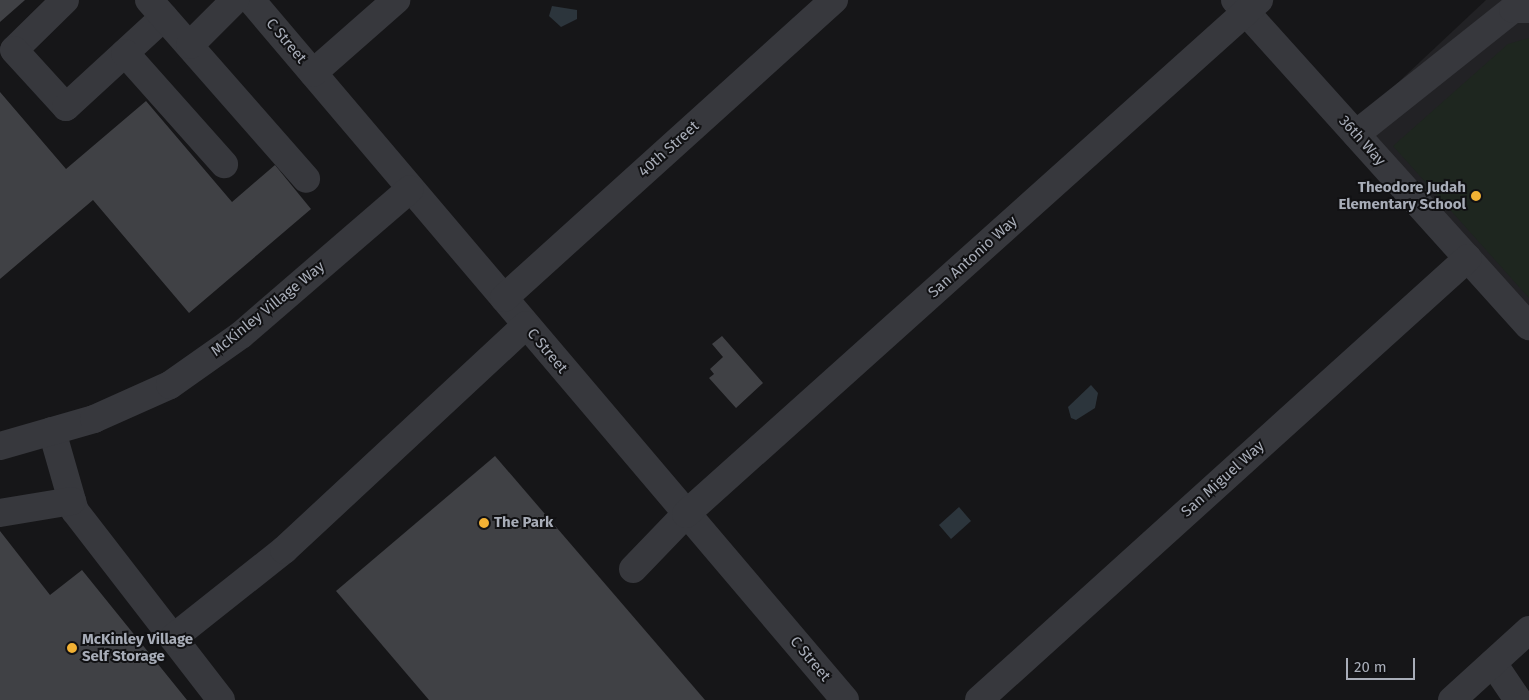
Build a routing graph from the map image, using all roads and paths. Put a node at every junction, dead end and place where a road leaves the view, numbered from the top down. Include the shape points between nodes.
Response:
1 (65, 0) edge
2 (235, 0) edge
3 (251, 0) edge
4 (396, 0) edge
5 (834, 0) edge
6 (1247, 4) edge
7 (157, 9) edge
8 (1529, 9) edge
9 (190, 45) junction
10 (126, 53) junction
11 (313, 73) junction
12 (1356, 134) junction
13 (224, 164) dead end
14 (306, 179) dead end
15 (410, 189) junction
16 (1468, 258) junction
17 (504, 298) junction
18 (526, 325) junction
19 (1529, 326) edge
20 (52, 431) junction
21 (0, 446) edge
22 (72, 501) junction
23 (0, 513) edge
24 (686, 514) junction
25 (633, 569) dead end
26 (1529, 630) edge
27 (173, 638) junction
28 (1493, 663) junction
29 (221, 700) edge
30 (845, 700) edge
31 (979, 700) edge
32 (1452, 700) edge
33 (1518, 700) edge

1 - 10 street via 14,50 66,107
2 - 9 street
3 - 11 street, C Street
4 - 11 street
5 - 17 street, 40th Street
6 - 12 street, 36th Way
6 - 24 street, San Antonio Way
7 - 9 street
7 - 10 street
8 - 12 street via 1513,9
9 - 14 street
10 - 13 street
11 - 15 street, C Street
12 - 16 street, 36th Way
15 - 17 street, C Street
15 - 20 street, McKinley Village Way via 241,335 170,385 94,419
16 - 19 street, 36th Way
16 - 31 street, San Miguel Way
17 - 18 street, C Street
18 - 24 street, C Street
18 - 27 street via 284,550
20 - 21 street, McKinley Village Way
20 - 22 street
22 - 23 street
22 - 27 street via 75,511
24 - 25 street, San Antonio Way
24 - 30 street, C Street
26 - 28 street
27 - 29 street
28 - 32 street
28 - 33 street

